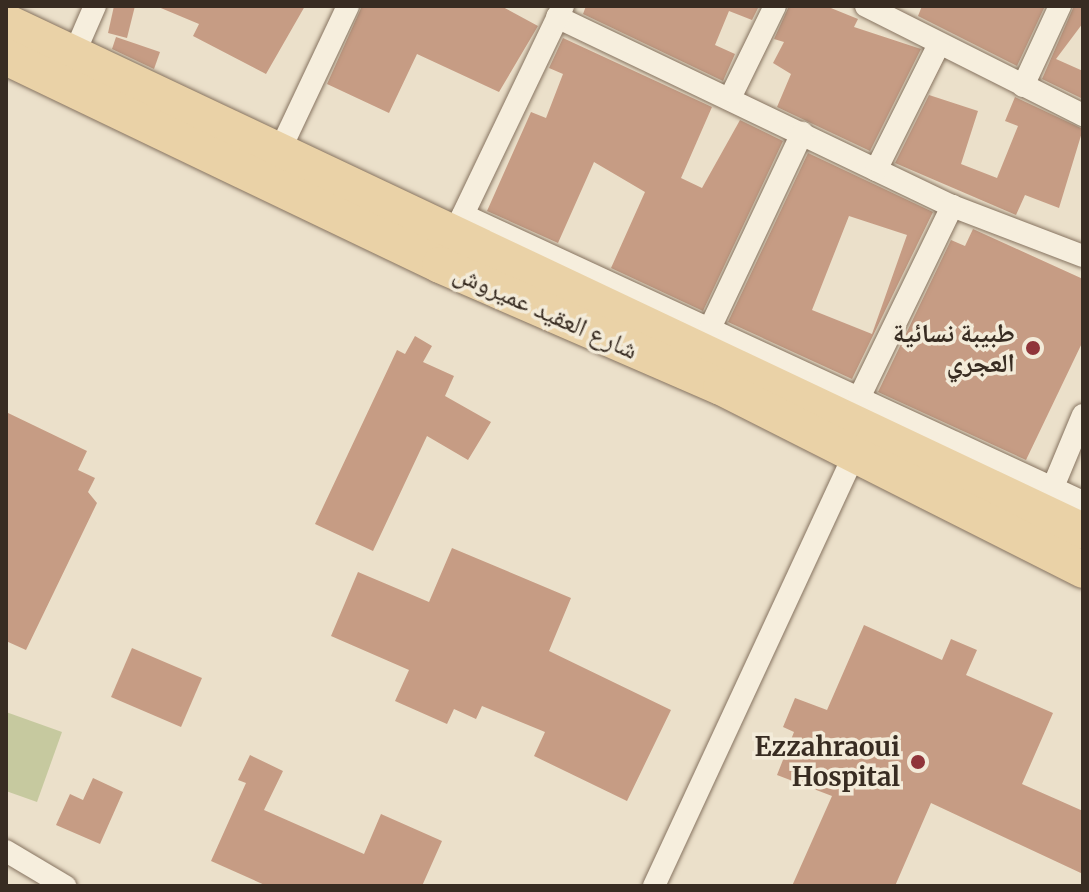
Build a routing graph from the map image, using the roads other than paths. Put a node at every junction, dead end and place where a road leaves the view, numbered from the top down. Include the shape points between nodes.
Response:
1 (95, 6) edge
2 (348, 6) edge
3 (775, 6) edge
4 (866, 6) edge
5 (1060, 6) edge
6 (560, 11) edge
7 (6, 22) edge
8 (939, 44) junction
9 (74, 54) junction
10 (6, 57) edge
11 (1023, 86) junction
12 (731, 96) junction
13 (1083, 115) edge
14 (802, 133) junction
15 (279, 152) junction
16 (876, 170) junction
17 (952, 206) junction
18 (452, 239) junction
19 (1083, 256) edge
20 (710, 328) junction
21 (1083, 415) edge
22 (856, 425) junction
23 (1083, 502) edge
24 (1041, 515) junction
25 (1083, 531) edge
26 (1083, 570) edge
27 (6, 851) edge
28 (65, 886) edge
29 (654, 886) edge

1 - 9 street
2 - 15 street
3 - 12 street
4 - 8 street
5 - 11 street
6 - 12 street
6 - 18 street
7 - 9 main road, شارع العقيد عميروش
8 - 11 street
8 - 16 street
9 - 15 main road, شارع العقيد عميروش
10 - 18 main road, شارع العقيد عميروش
11 - 13 street
12 - 14 street
14 - 16 street
14 - 20 street
15 - 18 main road, شارع العقيد عميروش
16 - 17 street
17 - 19 street
17 - 22 street
18 - 20 street
18 - 22 main road, شارع العقيد عميروش
20 - 22 street
21 - 24 street
22 - 24 main road, شارع العقيد عميروش
22 - 29 street
23 - 24 street
24 - 25 main road, شارع العقيد عميروش
24 - 26 main road, شارع العقيد عميروش
27 - 28 street

